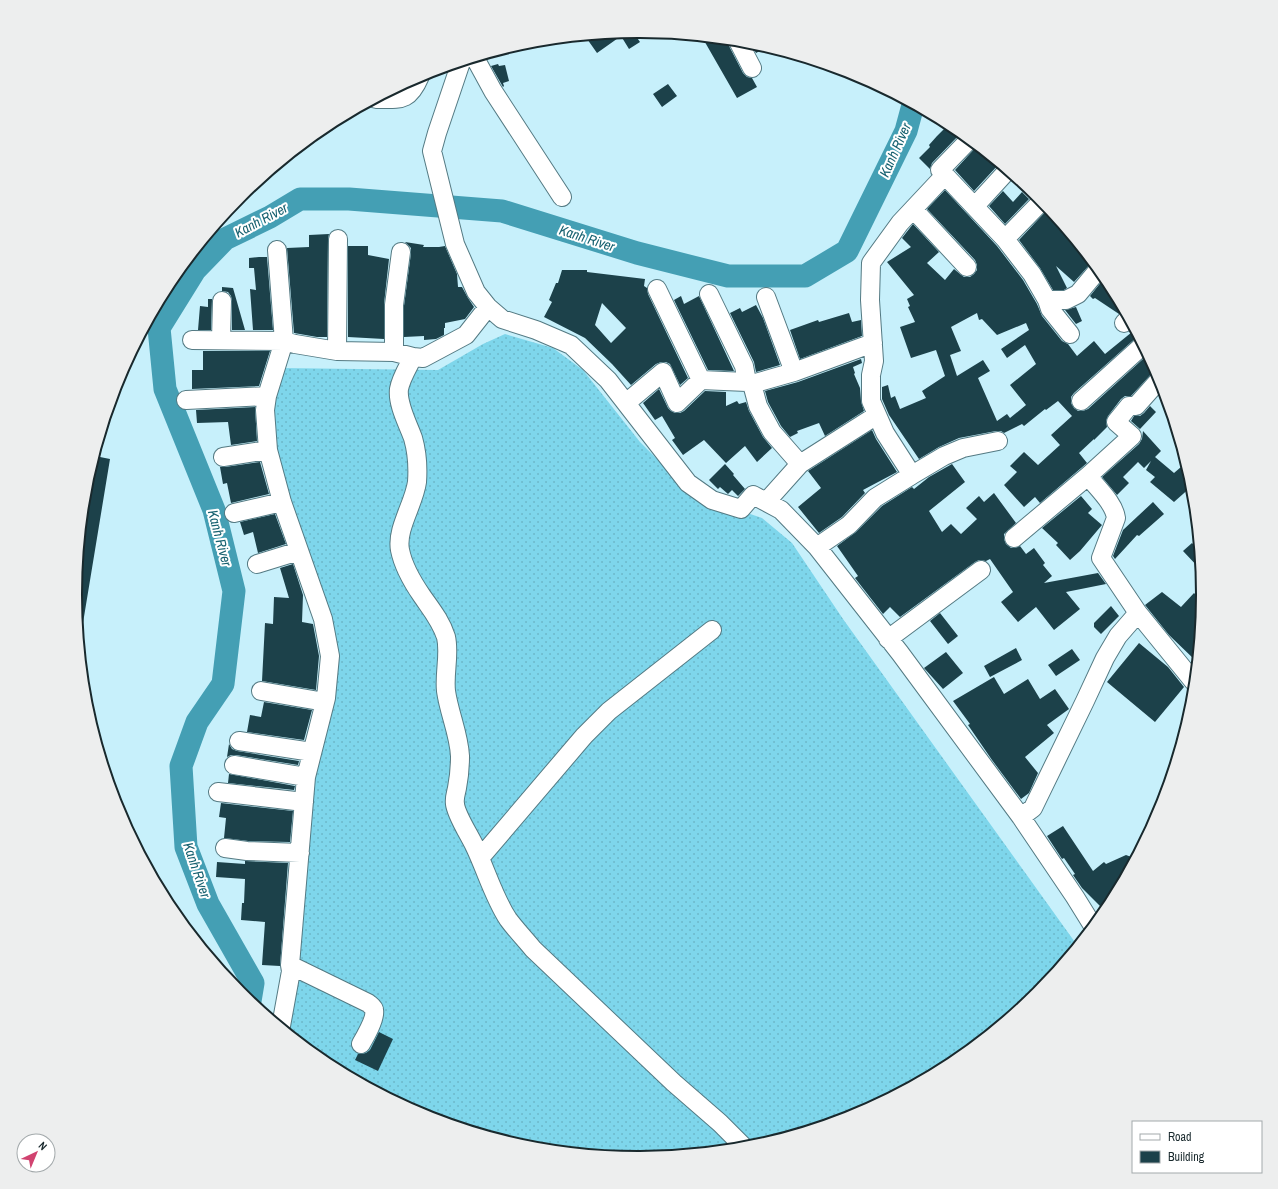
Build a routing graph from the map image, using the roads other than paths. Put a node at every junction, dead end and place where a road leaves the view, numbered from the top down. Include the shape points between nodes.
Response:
1 (742, 48) edge
2 (477, 63) edge
3 (459, 68) edge
4 (752, 68) dead end
5 (416, 85) edge
6 (386, 99) edge
7 (965, 144) edge
8 (1004, 174) edge
9 (945, 175) junction
10 (562, 197) dead end
11 (975, 206) junction
12 (1037, 206) edge
13 (913, 210) junction
14 (338, 239) dead end
15 (1005, 239) junction
16 (277, 250) dead end
17 (401, 252) dead end
18 (967, 267) dead end
19 (1094, 274) edge
20 (656, 289) dead end
21 (709, 294) dead end
22 (766, 297) dead end
23 (1047, 300) junction
24 (222, 301) dead end
25 (488, 307) junction
26 (1070, 334) dead end
27 (192, 340) dead end
28 (221, 340) junction
29 (284, 341) junction
30 (873, 343) junction
31 (1139, 349) edge
32 (337, 351) junction
33 (394, 352) junction
34 (413, 357) junction
35 (794, 372) junction
36 (701, 380) junction
37 (749, 383) junction
38 (1154, 386) edge
39 (267, 396) junction
40 (186, 400) dead end
41 (1081, 401) dead end
42 (626, 403) junction
43 (877, 414) junction
44 (998, 441) dead end
45 (268, 450) junction
46 (223, 457) dead end
47 (800, 464) junction
48 (912, 475) junction
49 (1088, 476) junction
50 (282, 502) junction
51 (766, 502) junction
52 (234, 512) dead end
53 (1014, 538) dead end
54 (817, 547) junction
55 (300, 551) junction
56 (257, 564) dead end
57 (981, 570) dead end
58 (1138, 613) junction
59 (712, 630) dead end
60 (888, 639) junction
61 (1189, 676) edge
62 (261, 691) dead end
63 (325, 702) junction
64 (239, 741) dead end
65 (312, 752) junction
66 (234, 765) dead end
67 (306, 777) junction
68 (218, 792) dead end
69 (304, 802) junction
70 (1021, 817) junction
71 (225, 848) dead end
72 (300, 853) junction
73 (480, 858) junction
74 (1090, 921) edge
75 (290, 965) junction
76 (282, 1021) edge
77 (361, 1044) dead end
78 (739, 1142) edge

1 - 4 street
2 - 10 street via 493,91
3 - 25 street via 432,151 455,244 476,292
5 - 6 street via 410,93 400,99
7 - 9 street via 940,170
8 - 11 street
9 - 11 street
9 - 13 street
11 - 15 street
12 - 15 street
13 - 18 street
13 - 30 street via 900,223 871,263
14 - 32 street
15 - 23 street via 1032,274
16 - 29 street
17 - 33 street via 394,305
19 - 23 street via 1078,294 1066,300
20 - 36 street
21 - 37 street via 744,366
22 - 35 street
23 - 26 street
24 - 28 street
25 - 34 street via 466,335 423,358
25 - 42 street via 502,319 571,345 608,380
27 - 28 street
28 - 29 street
29 - 32 street
29 - 39 street
30 - 35 street
30 - 43 street via 871,401
31 - 41 street
32 - 33 street
33 - 34 street
34 - 73 street via 402,381 399,398 413,439 417,482 402,530 400,549 410,576 433,611 446,638 446,691 459,750 455,804
35 - 37 street
36 - 37 street
36 - 42 street via 677,403 663,372
37 - 47 street via 772,432
38 - 49 street via 1136,406 1129,406 1116,422 1132,436
39 - 40 street
39 - 45 street via 265,410
42 - 51 street via 688,483 712,500 741,509 753,495
43 - 47 street
43 - 48 street via 885,433
44 - 48 street via 963,448
45 - 46 street
45 - 50 street
47 - 51 street
48 - 54 street via 875,498 850,525
49 - 53 street
49 - 58 street via 1110,503 1116,518 1101,558
50 - 52 street
50 - 55 street
51 - 54 street via 781,510
54 - 60 street
55 - 56 street
55 - 63 street via 326,631 330,656
57 - 60 street
58 - 61 street
58 - 70 street via 1118,636 1104,658 1033,808
59 - 73 street via 604,716
60 - 70 street
62 - 63 street
63 - 65 street
64 - 65 street
65 - 67 street
66 - 67 street
67 - 69 street
68 - 69 street
69 - 72 street
70 - 74 street
71 - 72 street
72 - 75 street
73 - 78 street via 508,918 533,949
75 - 76 street
75 - 77 street via 374,1008 374,1017

